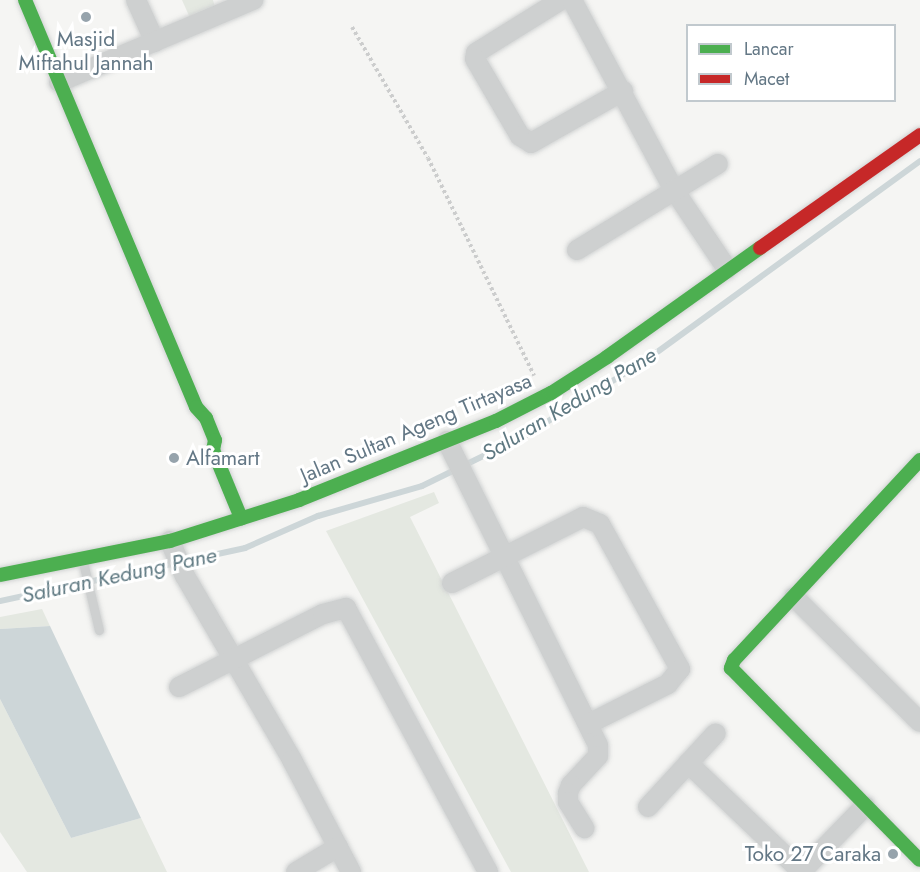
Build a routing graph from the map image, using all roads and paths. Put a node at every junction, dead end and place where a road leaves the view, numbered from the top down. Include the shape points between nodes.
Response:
1 (25, 0) edge
2 (136, 0) edge
3 (253, 0) edge
4 (561, 0) edge
5 (572, 0) edge
6 (352, 27) dead end
7 (155, 42) junction
8 (59, 82) junction
9 (623, 92) junction
10 (920, 135) edge
11 (718, 164) dead end
12 (674, 190) junction
13 (577, 250) dead end
14 (727, 269) junction
15 (544, 397) junction
16 (196, 407) joint
17 (450, 448) junction
18 (213, 450) joint
19 (920, 460) edge
20 (241, 518) junction
21 (173, 548) junction
22 (504, 556) junction
23 (83, 563) junction
24 (0, 575) edge
25 (452, 583) dead end
26 (794, 597) junction
27 (99, 630) dead end
28 (233, 659) junction
29 (179, 687) dead end
30 (920, 722) edge
31 (588, 724) junction
32 (716, 733) dead end
33 (688, 763) junction
34 (865, 806) junction
35 (648, 807) dead end
36 (584, 828) dead end
37 (338, 847) junction
38 (920, 860) edge
39 (296, 872) edge
40 (351, 872) edge
41 (488, 872) edge
42 (802, 872) edge

1 - 8 street
2 - 7 street
3 - 7 street
4 - 9 street via 476,53 475,59 520,136 531,143
5 - 9 street
6 - 15 path via 428,158
7 - 8 street
8 - 16 street
9 - 12 street
10 - 14 street, Jalan Sultan Ageng Tirtayasa
11 - 12 street
12 - 13 street
12 - 14 street
14 - 15 street, Jalan Sultan Ageng Tirtayasa via 607,357
15 - 17 street, Jalan Sultan Ageng Tirtayasa
16 - 18 street via 194,420 206,445
17 - 20 street, Jalan Sultan Ageng Tirtayasa
17 - 22 street
18 - 20 street
19 - 26 street
20 - 21 street, Jalan Sultan Ageng Tirtayasa
21 - 23 street, Jalan Sultan Ageng Tirtayasa
21 - 28 street via 184,576
22 - 25 street
22 - 31 street
22 - 31 street via 583,517 593,518 600,524 680,669 668,684
23 - 24 street, Jalan Sultan Ageng Tirtayasa
23 - 27 lane
26 - 30 street
26 - 34 street via 734,660 731,668
28 - 29 street
28 - 37 street
28 - 41 street via 323,614 346,608
31 - 36 street via 598,756 568,793 568,802
32 - 33 street
33 - 35 street
33 - 42 street
34 - 38 street
34 - 42 street
37 - 39 street
37 - 40 street

